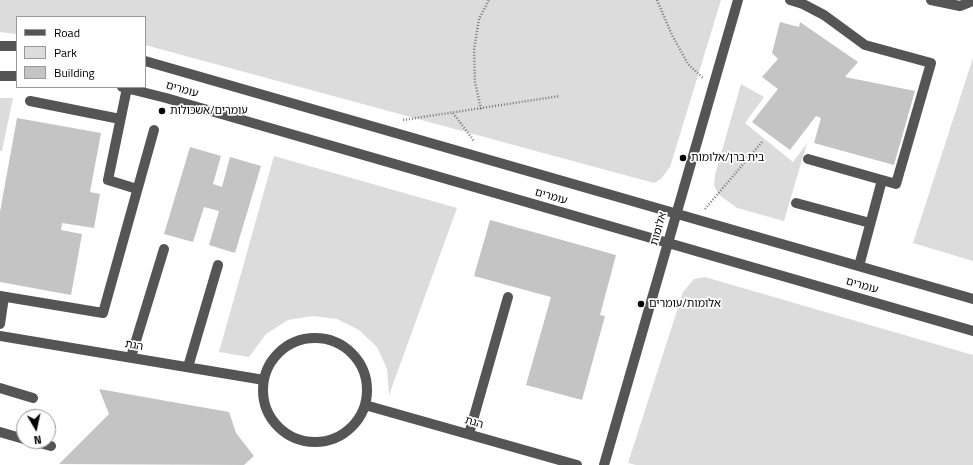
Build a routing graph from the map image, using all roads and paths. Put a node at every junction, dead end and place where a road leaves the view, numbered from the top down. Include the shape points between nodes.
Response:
1 (489, 0) edge
2 (657, 0) edge
3 (738, 0) edge
4 (790, 0) edge
5 (931, 0) edge
6 (973, 1) edge
7 (0, 46) edge
8 (16, 46) edge
9 (146, 61) edge
10 (0, 76) edge
11 (16, 76) edge
12 (125, 88) edge
13 (128, 88) edge
14 (713, 88) junction
15 (560, 96) dead end
16 (30, 100) dead end
17 (481, 109) junction
18 (453, 113) junction
19 (120, 119) junction
20 (400, 121) dead end
21 (154, 130) dead end
22 (762, 142) dead end
23 (487, 159) junction
24 (808, 159) dead end
25 (882, 180) junction
26 (137, 189) junction
27 (796, 203) dead end
28 (676, 214) junction
29 (697, 220) junction
30 (870, 223) junction
31 (668, 243) junction
32 (164, 249) dead end
33 (218, 265) dead end
34 (859, 266) junction
35 (508, 296) dead end
36 (2, 297) edge
37 (973, 299) edge
38 (0, 324) edge
39 (973, 331) edge
40 (0, 336) edge
41 (131, 357) junction
42 (188, 367) junction
43 (264, 380) junction
44 (0, 388) edge
45 (33, 398) dead end
46 (365, 405) junction
47 (0, 432) edge
48 (469, 434) junction
49 (16, 437) edge
50 (577, 465) edge
51 (604, 465) edge

1 - 17 path via 479,19 474,50 474,82
2 - 14 path via 688,64
3 - 14 street, אלומות
4 - 25 street via 824,15 865,45 931,63 896,184
5 - 6 street via 960,6
7 - 8 street
9 - 23 street, עומרים
10 - 11 street
12 - 19 street
13 - 31 street, עומרים
14 - 28 street, אלומות
15 - 17 path
16 - 19 street
17 - 18 path
18 - 20 path
18 - 23 path
19 - 26 street via 108,180
21 - 26 street
22 - 29 path
23 - 28 street, עומרים
24 - 25 street
25 - 30 street
26 - 36 street via 103,313
27 - 30 street
28 - 29 street, עומרים
28 - 31 street, אלומות
29 - 34 street, עומרים
30 - 34 street
31 - 39 street, עומרים
31 - 51 street, אלומות
32 - 41 street
33 - 42 street
34 - 37 street, עומרים
35 - 48 street
36 - 38 street
40 - 41 street, הגת
41 - 42 street, הגת
42 - 43 street, הגת
43 - 46 street via 264,398 271,417 284,432 302,440 323,441 342,434 357,420
43 - 46 street via 273,359 287,346 307,338 328,339 346,348 359,362 366,381
44 - 45 street
46 - 48 street, הגת
47 - 49 street
48 - 50 street, הגת

